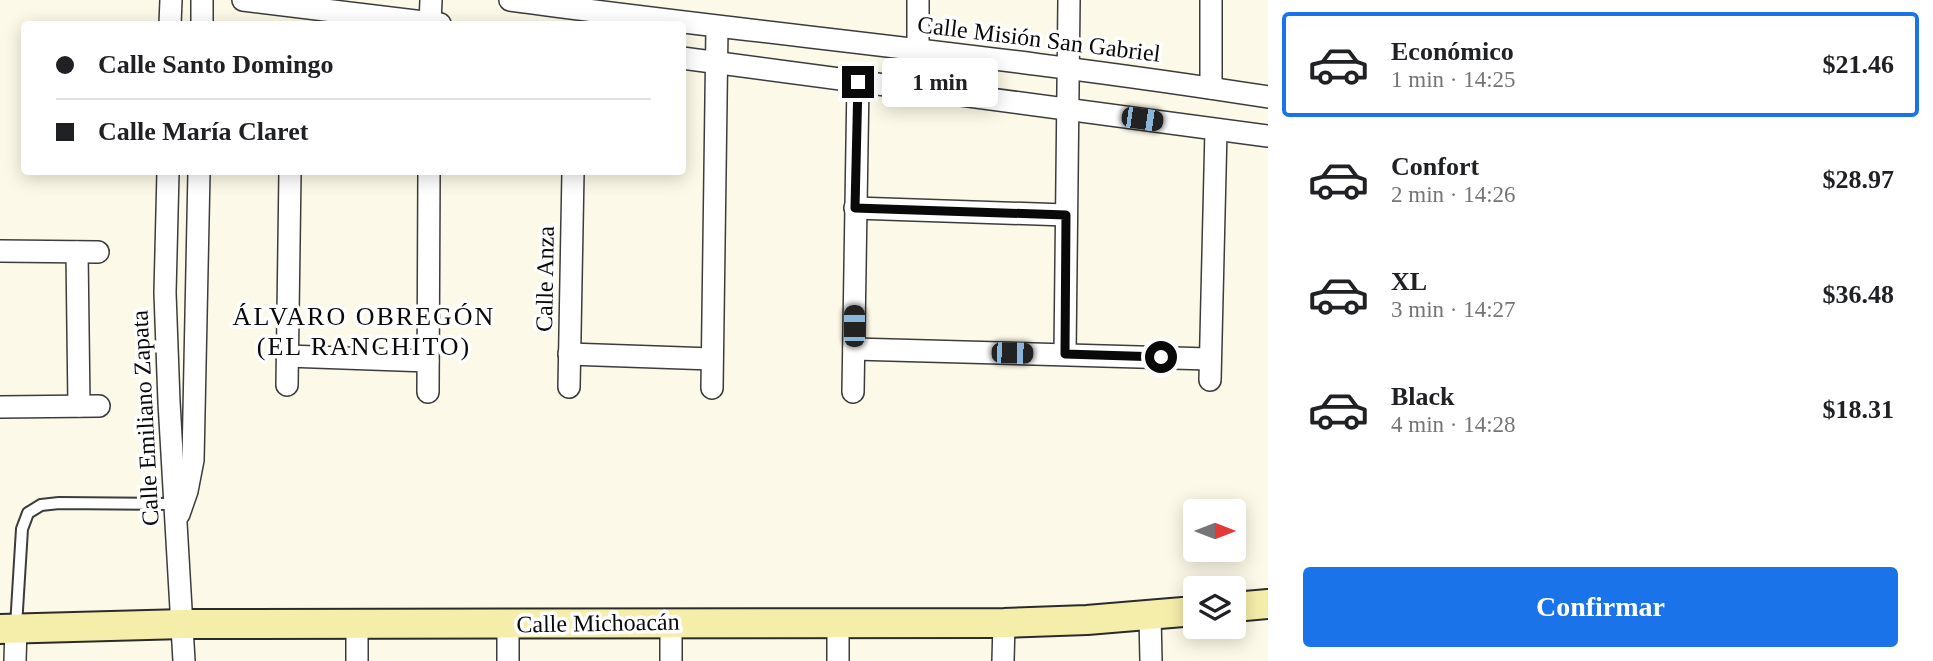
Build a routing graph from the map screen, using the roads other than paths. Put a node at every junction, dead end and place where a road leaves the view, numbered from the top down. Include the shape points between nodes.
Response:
1 (171, 0) edge
2 (202, 0) edge
3 (243, 0) edge
4 (431, 0) edge
5 (510, 0) edge
6 (918, 0) edge
7 (1069, 0) edge
8 (1211, 0) edge
9 (292, 15) edge
10 (170, 21) edge
11 (202, 21) edge
12 (386, 21) edge
13 (433, 21) edge
14 (665, 21) edge
15 (686, 24) edge
16 (717, 28) junction
17 (918, 49) junction
18 (686, 58) edge
19 (715, 62) junction
20 (1069, 70) junction
21 (858, 82) junction
22 (1211, 88) junction
23 (1268, 97) edge
24 (1068, 109) junction
25 (1216, 130) junction
26 (1268, 136) edge
27 (167, 175) edge
28 (199, 175) edge
29 (290, 175) edge
30 (429, 175) edge
31 (573, 175) edge
32 (855, 208) junction
33 (1066, 215) junction
34 (0, 251) edge
35 (76, 252) junction
36 (98, 252) dead end
37 (854, 349) junction
38 (569, 354) junction
39 (1065, 354) junction
40 (287, 356) junction
41 (712, 359) junction
42 (428, 361) junction
43 (287, 385) dead end
44 (569, 387) dead end
45 (712, 388) dead end
46 (428, 392) dead end
47 (853, 392) dead end
48 (0, 407) edge
49 (174, 504) junction
50 (175, 526) junction
51 (1268, 604) edge
52 (1246, 606) edge
53 (1183, 612) edge
54 (1150, 615) junction
55 (671, 622) junction
56 (1004, 623) junction
57 (184, 624) junction
58 (508, 624) junction
59 (838, 624) junction
60 (357, 625) junction
61 (8, 629) edge
62 (15, 661) edge
63 (184, 661) edge
64 (357, 661) edge
65 (508, 661) edge
66 (671, 661) edge
67 (838, 661) edge
68 (1003, 661) edge
69 (1151, 661) edge

1 - 10 street
2 - 11 street
3 - 9 street
4 - 13 street
5 - 14 street, Calle Misión San Gabriel
6 - 17 street
7 - 20 street
8 - 22 street
9 - 12 street
15 - 16 street, Calle Misión San Gabriel
16 - 17 street, Calle Misión San Gabriel
16 - 19 street
17 - 20 street, Calle Misión San Gabriel
18 - 19 street
19 - 21 street
19 - 41 street
20 - 22 street, Calle Misión San Gabriel
20 - 24 street
21 - 24 street
21 - 32 street
22 - 23 street, Calle Misión San Gabriel
24 - 25 street
24 - 33 street
25 - 26 street
25 - 39 street via 1210,369
27 - 49 street, Calle Emiliano Zapata
28 - 50 street via 193,460
29 - 40 street
30 - 42 street
31 - 38 street, Calle Anza
32 - 33 street
32 - 37 street
33 - 39 street
34 - 35 street
35 - 36 street
35 - 48 street via 89,406
37 - 39 street
37 - 47 street
38 - 41 street
38 - 44 street, Calle Anza
40 - 42 street
40 - 43 street
41 - 45 street
42 - 46 street
49 - 50 street, Calle Emiliano Zapata
49 - 61 lane via 50,503 28,513
50 - 57 street, Calle Emiliano Zapata
51 - 52 street
53 - 54 street, Calle Michoacán
54 - 56 street, Calle Michoacán
54 - 69 street
55 - 58 street, Calle Michoacán
55 - 59 street, Calle Michoacán
55 - 66 street
56 - 59 street, Calle Michoacán
56 - 68 street
57 - 60 street, Calle Michoacán
57 - 61 street, Calle Michoacán
57 - 63 street, Calle Emiliano Zapata
58 - 60 street, Calle Michoacán
58 - 65 street
59 - 67 street
60 - 64 street
61 - 62 street

